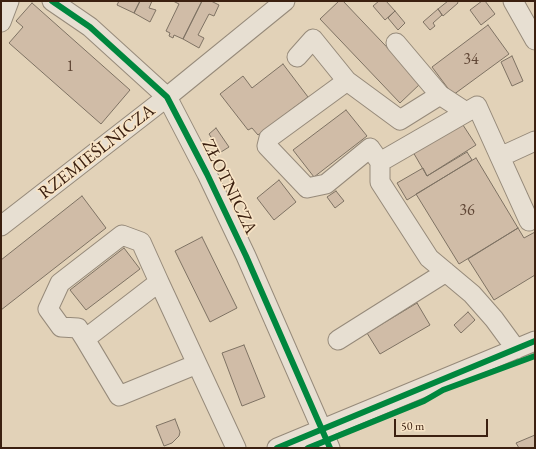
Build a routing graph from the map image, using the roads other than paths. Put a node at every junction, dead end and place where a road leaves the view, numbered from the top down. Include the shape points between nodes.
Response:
1 (10, 1) edge
2 (52, 1) edge
3 (285, 1) edge
4 (514, 1) edge
5 (1, 22) edge
6 (535, 40) edge
7 (396, 43) dead end
8 (297, 57) dead end
9 (347, 81) junction
10 (440, 95) junction
11 (167, 97) junction
12 (466, 112) junction
13 (535, 141) edge
14 (500, 157) junction
15 (380, 162) junction
16 (529, 220) dead end
17 (1, 226) edge
18 (446, 272) junction
19 (159, 282) junction
20 (85, 339) junction
21 (338, 340) dead end
22 (535, 341) edge
23 (516, 349) junction
24 (197, 364) junction
25 (322, 430) junction
26 (236, 448) edge
27 (277, 448) edge
28 (330, 448) edge

1 - 5 street
2 - 11 street, ZŁOTNICZA via 90,27
3 - 11 street, RZEMIEŚLNICZA
4 - 6 street
7 - 10 street
8 - 9 street via 313,39
9 - 10 street via 400,120
9 - 15 street via 269,138 267,146 307,188 326,184 370,148
10 - 12 street
11 - 17 street, RZEMIEŚLNICZA
11 - 25 street, ZŁOTNICZA via 246,256
12 - 14 street via 477,106
12 - 15 street
13 - 14 street
14 - 16 street
15 - 18 street via 380,182 429,258
18 - 21 street
18 - 23 street via 472,294
19 - 20 street
19 - 20 street via 141,242 122,235 60,283 48,309 61,327 78,328
19 - 24 street
20 - 24 street via 119,396
22 - 23 street
23 - 25 street
24 - 26 street
25 - 27 street
25 - 28 street, ZŁOTNICZA

